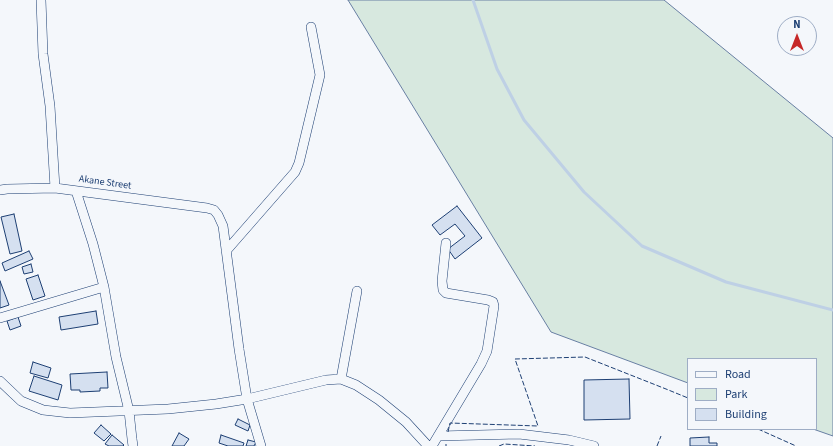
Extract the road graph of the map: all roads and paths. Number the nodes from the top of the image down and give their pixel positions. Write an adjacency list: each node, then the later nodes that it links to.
1 (41, 0): 3 (street)
2 (312, 27): 7 (street)
3 (54, 188): 4 (street, Akane Street); 5 (street, Akane Street)
4 (0, 190)
5 (76, 191): 7 (street, Akane Street); 8 (street)
6 (446, 243): 15 (street)
7 (226, 251): 13 (street)
8 (104, 287): 10 (street); 14 (street)
9 (357, 291): 11 (street)
10 (0, 318)
11 (341, 379): 13 (street); 18 (street)
12 (0, 381): 14 (street)
13 (247, 399): 14 (street); 17 (street)
14 (129, 411): 16 (street)
15 (438, 436): 19 (street); 20 (street)
16 (133, 446)
17 (261, 446)
18 (428, 446)
19 (432, 446)
20 (594, 446)

